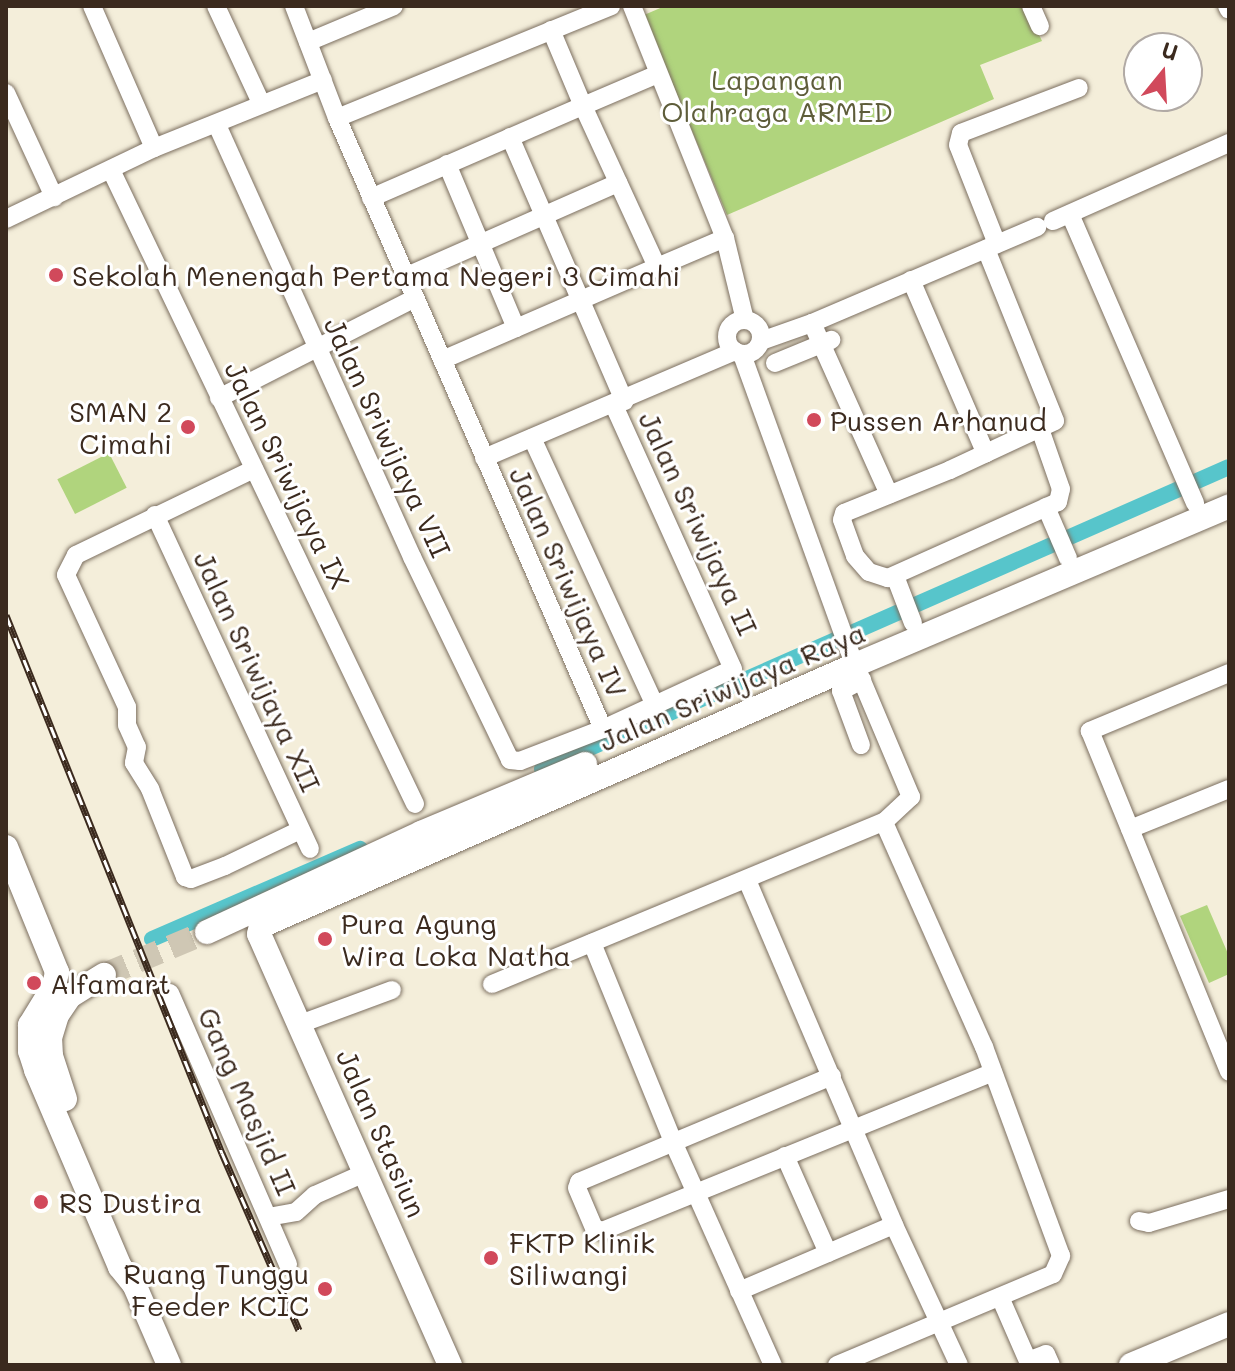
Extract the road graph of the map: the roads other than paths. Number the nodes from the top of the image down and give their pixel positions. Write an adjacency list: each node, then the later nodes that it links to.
1 (92, 6): 21 (street)
2 (216, 6): 15 (street)
3 (294, 6): 10 (street, Jalan Sriwijaya IV)
4 (394, 6): 10 (street)
5 (611, 6): 9 (street)
6 (1031, 6): 8 (street)
7 (637, 8): 11 (street)
8 (1040, 26)
9 (551, 30): 16 (street); 17 (street)
10 (308, 42): 12 (street, Jalan Sriwijaya IV)
11 (658, 74): 16 (street); 30 (street)
12 (323, 80): 15 (street); 17 (street, Jalan Sriwijaya IV)
13 (1079, 88): 32 (street)
14 (6, 93): 25 (street)
15 (261, 103): 18 (street)
16 (583, 106): 19 (street); 24 (street)
17 (337, 118): 26 (street, Jalan Sriwijaya IV)
18 (217, 125): 21 (street); 43 (street, Jalan Sriwijaya VII)
19 (510, 137): 22 (street); 27 (street, Jalan Sriwijaya II)
20 (1229, 143): 29 (street)
21 (154, 148): 23 (street)
22 (447, 164): 26 (street); 31 (street)
23 (111, 170): 25 (street); 47 (street, Jalan Sriwijaya IX)
24 (618, 183): 27 (street); 33 (street)
25 (54, 197): 28 (street)
26 (371, 198): 34 (street, Jalan Sriwijaya IV)
27 (543, 216): 31 (street); 37 (street, Jalan Sriwijaya II)
28 (6, 219)
29 (1053, 221): 32 (street); 56 (street)
30 (725, 238): 33 (street); 38 (street)
31 (480, 243): 34 (street); 40 (street)
32 (991, 246): 35 (street); 49 (street)
33 (657, 267): 37 (street)
34 (407, 276): 36 (street, Jalan Sriwijaya IV)
35 (911, 280): 39 (street); 51 (street)
36 (415, 298): 43 (street); 45 (street, Jalan Sriwijaya IV)
37 (580, 300): 40 (street); 48 (street, Jalan Sriwijaya II)
38 (745, 320): 41 (street); 44 (street)
39 (817, 321): 41 (street); 42 (street)
40 (516, 328): 45 (street)
41 (761, 341): 44 (street)
42 (821, 345): 46 (street); 55 (street)
43 (315, 347): 47 (street); 66 (street, Jalan Sriwijaya VII)
44 (738, 352): 48 (street); 63 (street)
45 (442, 360): 52 (street, Jalan Sriwijaya IV)
46 (775, 363)
47 (219, 398): 53 (street, Jalan Sriwijaya IX)
48 (619, 403): 50 (street); 65 (street, Jalan Sriwijaya II)
49 (1040, 429): 51 (street); 58 (street)
50 (532, 438): 52 (street); 65 (street)
51 (986, 454): 55 (street)
52 (484, 458): 66 (street, Jalan Sriwijaya IV)
53 (254, 469): 59 (street); 69 (street, Jalan Sriwijaya IX)
54 (1229, 489): 56 (main road, Jalan Sriwijaya Raya)
55 (889, 494): 61 (street)
56 (1193, 499): 57 (main road, Jalan Sriwijaya Raya); 60 (main road, Jalan Sriwijaya Raya)
57 (1229, 506)
58 (1046, 507): 60 (street); 61 (street)
59 (155, 515): 72 (street, Jalan Sriwijaya XII); 72 (street)
60 (1069, 560): 62 (main road, Jalan Sriwijaya Raya)
61 (895, 576): 62 (street)
62 (914, 625): 63 (main road, Jalan Sriwijaya Raya)
63 (853, 660): 67 (street); 70 (street); 76 (main road, Jalan Sriwijaya Raya); 77 (main road, Jalan Sriwijaya Raya)
64 (1229, 673): 71 (street)
65 (655, 706): 66 (street)
66 (603, 729)
67 (861, 745)
68 (1229, 789): 71 (street)
69 (415, 804)
70 (884, 822): 75 (street); 84 (street)
71 (1130, 829): 85 (street)
72 (300, 830): 74 (street, Jalan Sriwijaya XII)
73 (6, 847): 98 (main road)
74 (310, 849)
75 (747, 880): 78 (street); 86 (street)
76 (261, 926): 83 (main road, Jalan Stasiun)
77 (207, 932)
78 (592, 943): 80 (street); 88 (street)
79 (104, 975): 98 (main road)
80 (492, 984)
81 (392, 990): 83 (street)
82 (170, 993): 93 (street, Gang Masjid II)
83 (300, 1024): 90 (main road, Jalan Stasiun)
84 (993, 1072): 87 (street); 100 (street)
85 (1229, 1072)
86 (832, 1076): 87 (street); 88 (street)
87 (853, 1127): 89 (street); 95 (street)
88 (674, 1144): 91 (street); 91 (street)
89 (785, 1156): 91 (street); 96 (street)
90 (367, 1172): 93 (street, Gang Masjid II); 105 (main road, Jalan Stasiun)
91 (696, 1194): 99 (street)
92 (1229, 1199): 94 (street)
93 (268, 1217): 97 (street)
94 (1139, 1221)
95 (894, 1225): 96 (street); 101 (street)
96 (828, 1253): 99 (street)
97 (288, 1265)
98 (134, 1284): 104 (main road)
99 (739, 1291): 106 (street)
100 (1000, 1297): 101 (street); 109 (street)
101 (940, 1321): 107 (street); 108 (street)
102 (1229, 1324): 103 (main road)
103 (1145, 1362)
104 (169, 1365)
105 (450, 1365)
106 (773, 1365)
107 (837, 1365)
108 (959, 1365)
109 (1051, 1365)

